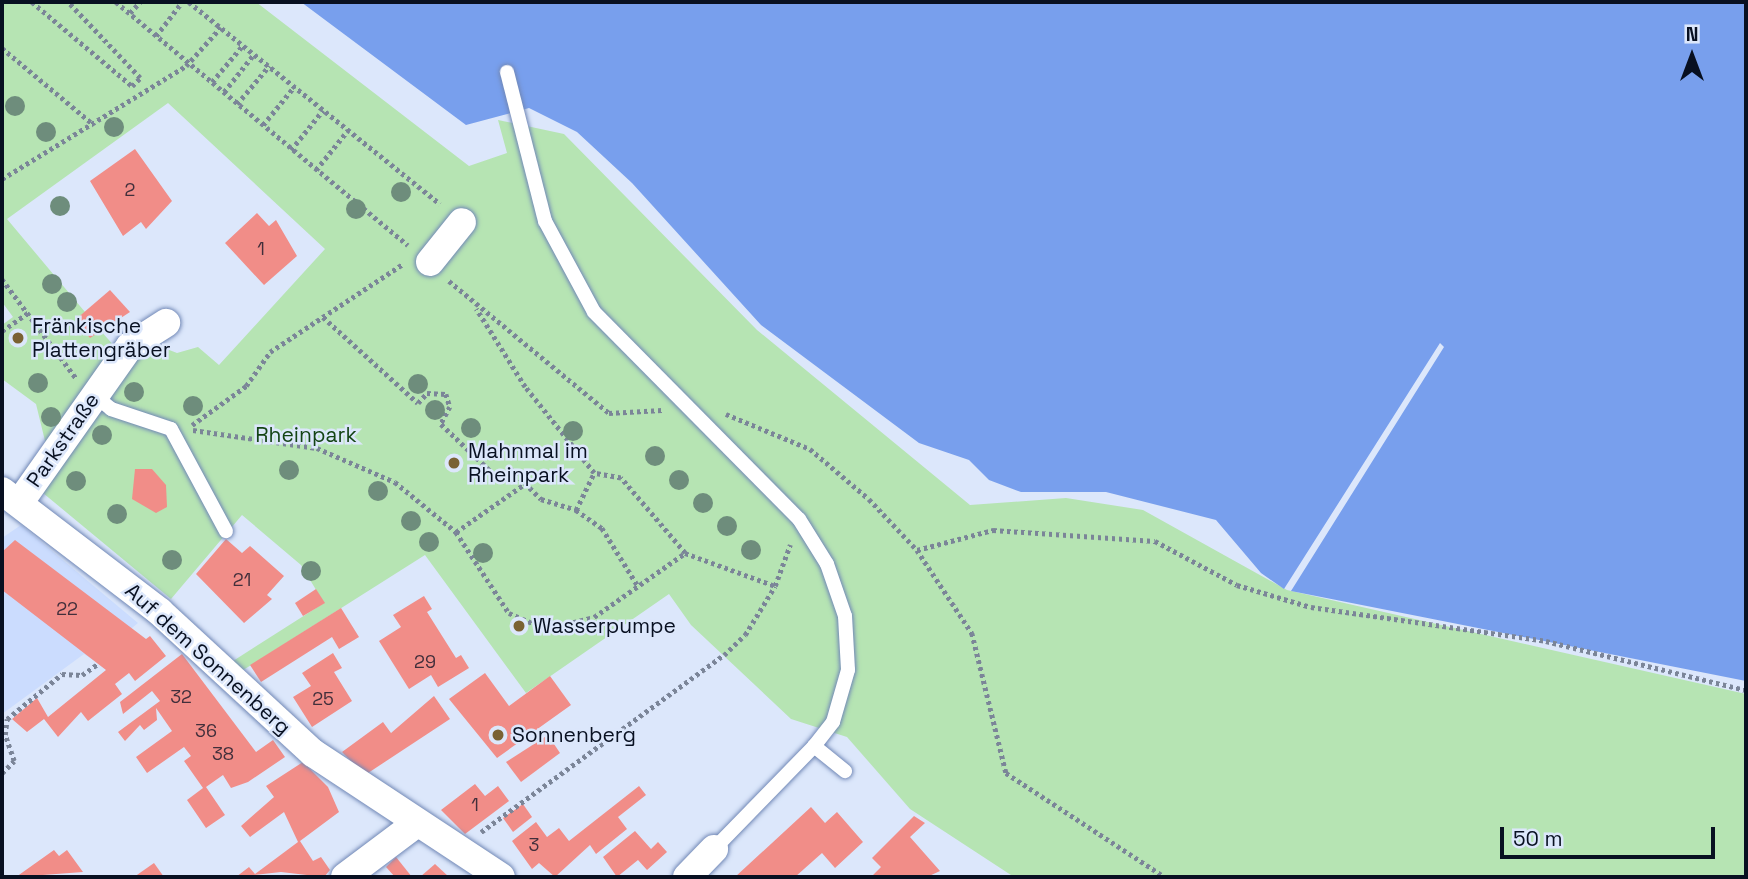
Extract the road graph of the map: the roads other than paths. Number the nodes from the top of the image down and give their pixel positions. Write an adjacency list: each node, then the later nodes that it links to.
1 (507, 72): 8 (lane)
2 (462, 222): 3 (street)
3 (419, 259)
4 (166, 323): 5 (street, Parkstraße)
5 (94, 396): 6 (street, Parkstraße); 7 (lane)
6 (11, 497): 10 (street, Auf dem Sonnenberg)
7 (226, 531)
8 (814, 746): 9 (lane); 11 (lane)
9 (845, 771)
10 (417, 823): 12 (street); 13 (street, Auf dem Sonnenberg)
11 (714, 849): 14 (street)
12 (345, 877)
13 (501, 877)
14 (687, 877)

